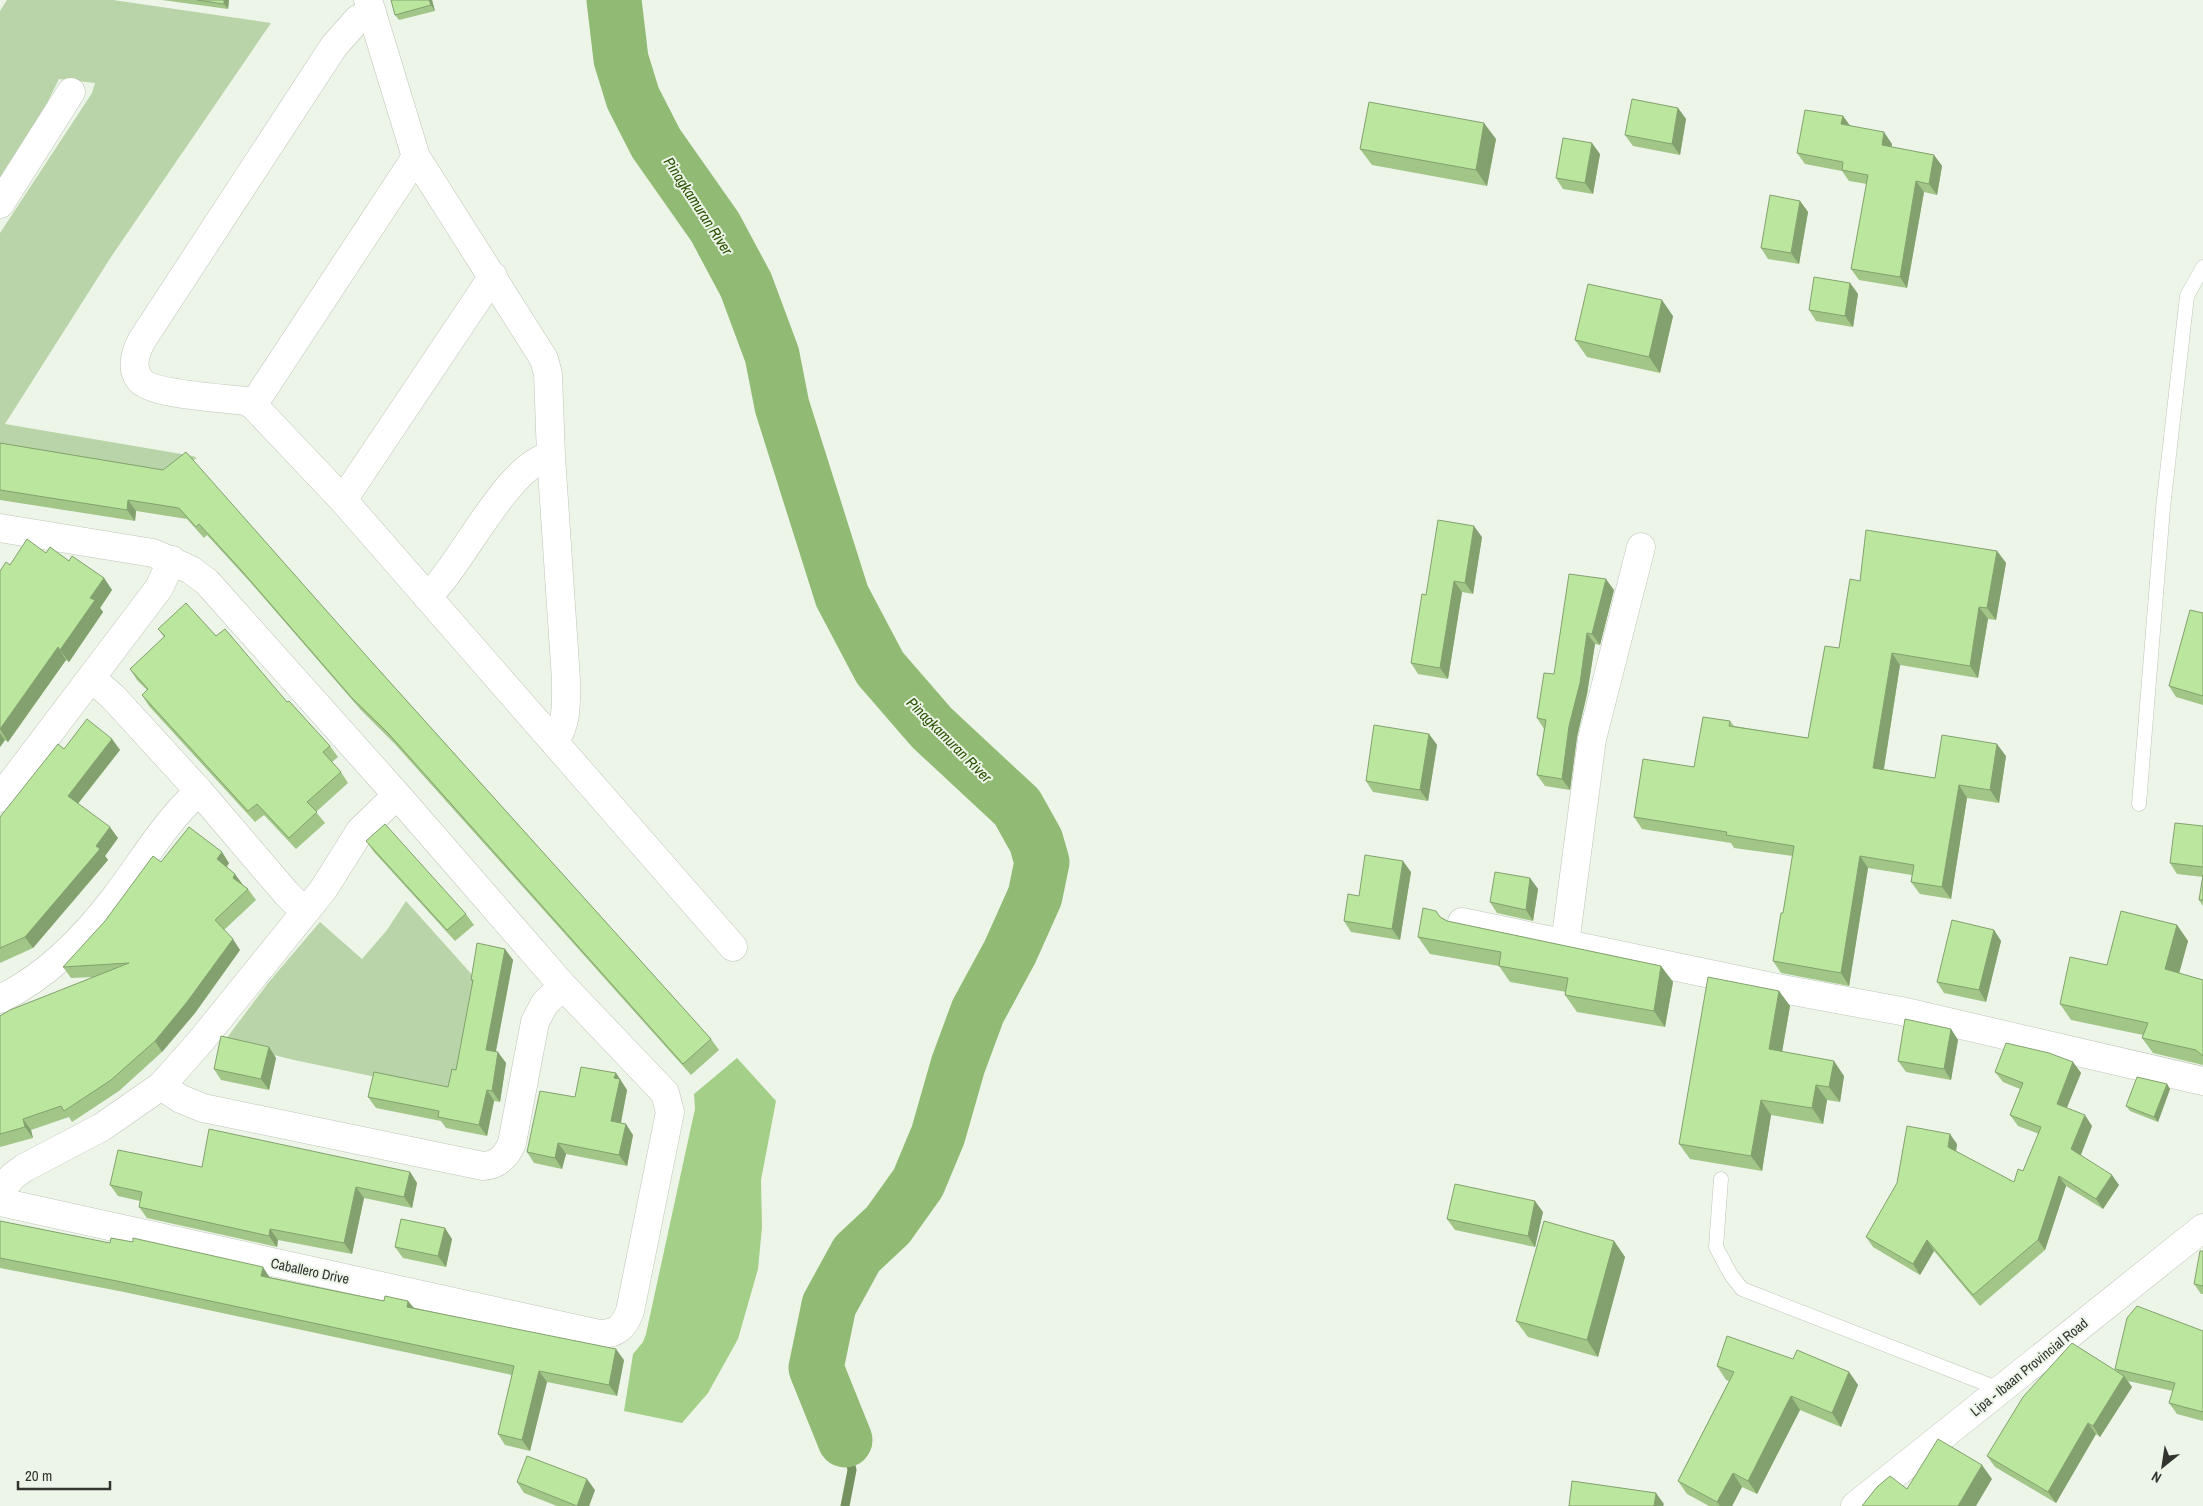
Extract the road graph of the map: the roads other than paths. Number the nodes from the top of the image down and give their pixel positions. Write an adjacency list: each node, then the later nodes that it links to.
1 (370, 6): 3 (street); 7 (street)
2 (71, 92): 4 (street)
3 (416, 157): 6 (street); 7 (street)
4 (0, 204)
5 (2203, 268): 19 (lane)
6 (493, 276): 8 (street); 9 (street)
7 (254, 405): 9 (street)
8 (550, 456): 13 (street); 15 (street)
9 (343, 500): 13 (street)
10 (0, 528): 12 (street)
11 (1641, 547): 22 (street)
12 (172, 560): 14 (street); 17 (street)
13 (427, 596): 15 (street)
14 (91, 678): 16 (street); 18 (street)
15 (554, 742): 23 (street)
16 (199, 791): 20 (street); 25 (street)
17 (397, 795): 20 (street); 24 (street)
18 (0, 798)
19 (2139, 804)
20 (305, 912): 27 (street)
21 (1462, 922): 22 (street)
22 (1565, 944): 26 (street)
23 (733, 947)
24 (563, 986): 27 (street); 30 (street, Caballero Drive)
25 (0, 999)
26 (2203, 1081)
27 (162, 1086): 29 (street)
28 (1721, 1179): 32 (lane)
29 (0, 1191)
30 (0, 1202)
31 (2203, 1228): 32 (street, Lipa - Ibaan Provincial Road)
32 (2002, 1390): 33 (street, Lipa - Ibaan Provincial Road)
33 (1855, 1506)

